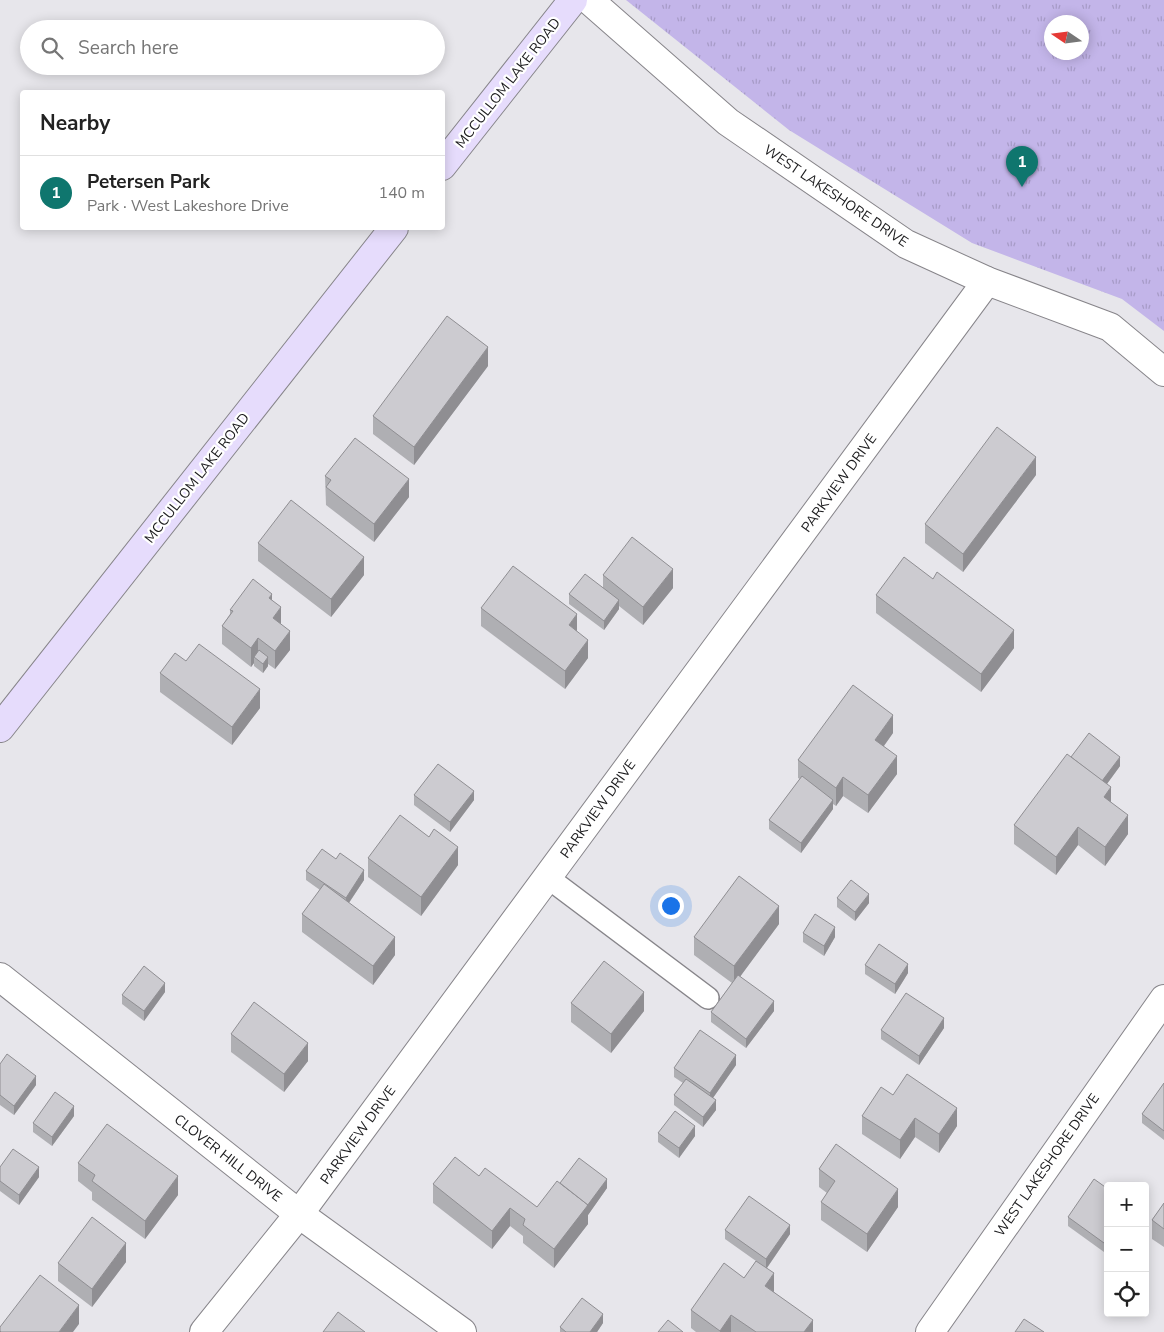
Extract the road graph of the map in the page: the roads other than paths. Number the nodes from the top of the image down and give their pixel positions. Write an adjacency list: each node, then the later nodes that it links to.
1 (573, 0): 3 (street, MCCULLOM LAKE ROAD)
2 (589, 0): 5 (street, WEST LAKESHORE DRIVE)
3 (445, 162)
4 (392, 230): 7 (street, MCCULLOM LAKE ROAD)
5 (987, 282): 6 (street, WEST LAKESHORE DRIVE); 8 (street, PARKVIEW DRIVE)
6 (1164, 372)
7 (0, 728)
8 (547, 877): 10 (lane); 12 (street, PARKVIEW DRIVE)
9 (0, 977): 12 (street, CLOVER HILL DRIVE)
10 (708, 998)
11 (1164, 999): 15 (street, WEST LAKESHORE DRIVE)
12 (299, 1214): 13 (street, PARKVIEW DRIVE); 14 (street, CLOVER HILL DRIVE)
13 (204, 1332)
14 (462, 1332)
15 (930, 1332)

